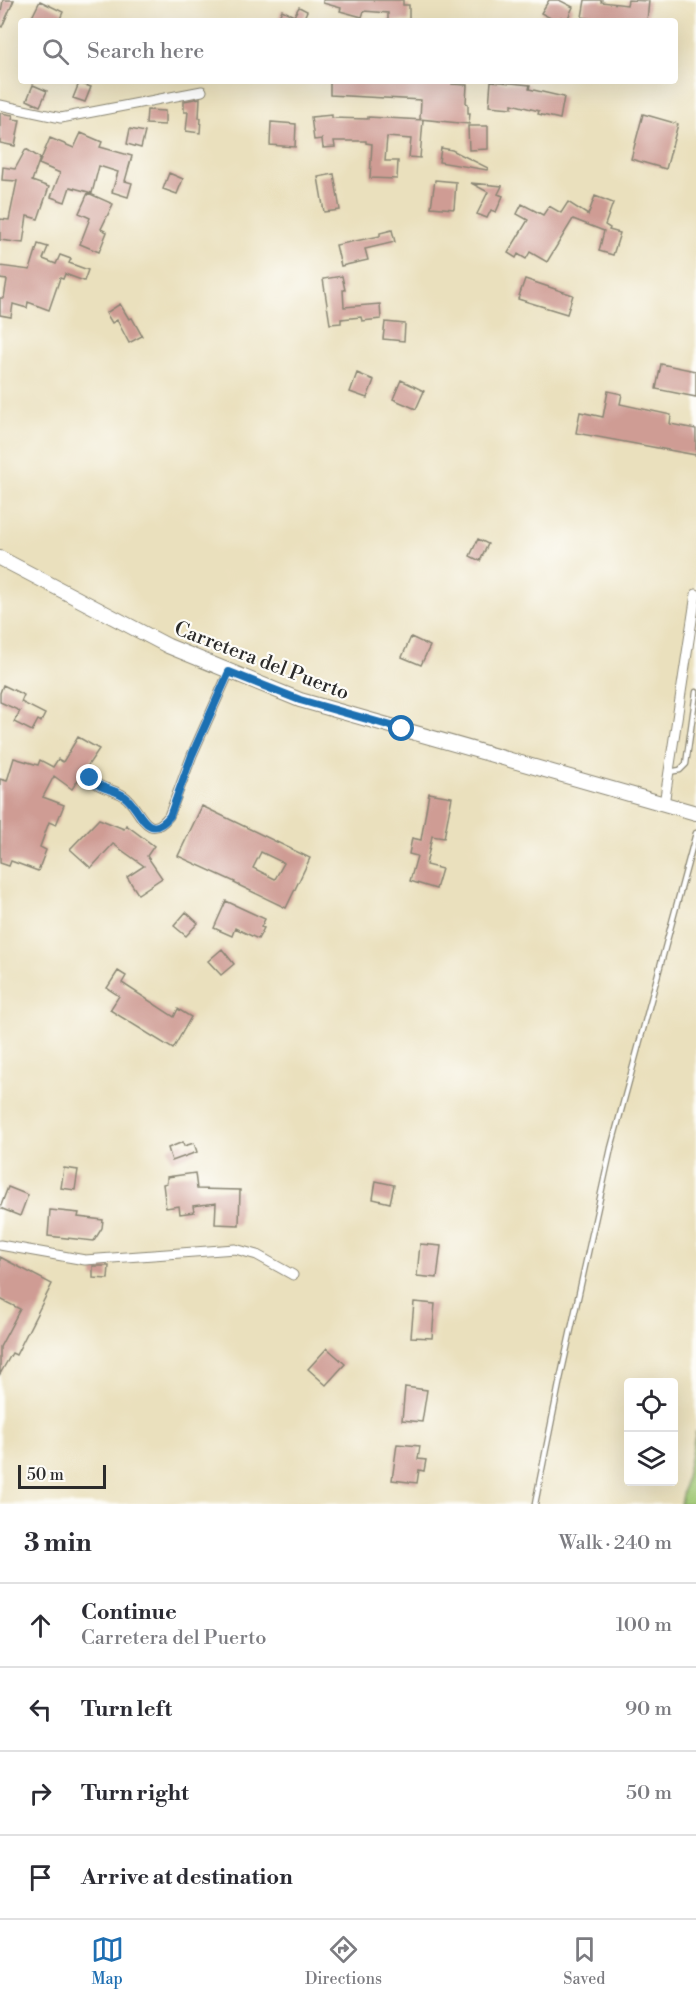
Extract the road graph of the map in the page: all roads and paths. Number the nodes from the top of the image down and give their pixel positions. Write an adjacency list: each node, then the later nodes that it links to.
1 (202, 91): 2 (street)
2 (0, 105)
3 (0, 558): 5 (main road, Carretera del Puerto)
4 (696, 594): 7 (street)
5 (229, 672): 8 (street); 9 (main road, Carretera del Puerto)
6 (696, 692): 7 (lane)
7 (669, 772): 9 (street)
8 (90, 778)
9 (664, 804): 10 (main road, Carretera del Puerto)
10 (696, 813)
11 (696, 833): 14 (lane)
12 (0, 1245): 13 (street)
13 (292, 1275)
14 (535, 1504)

